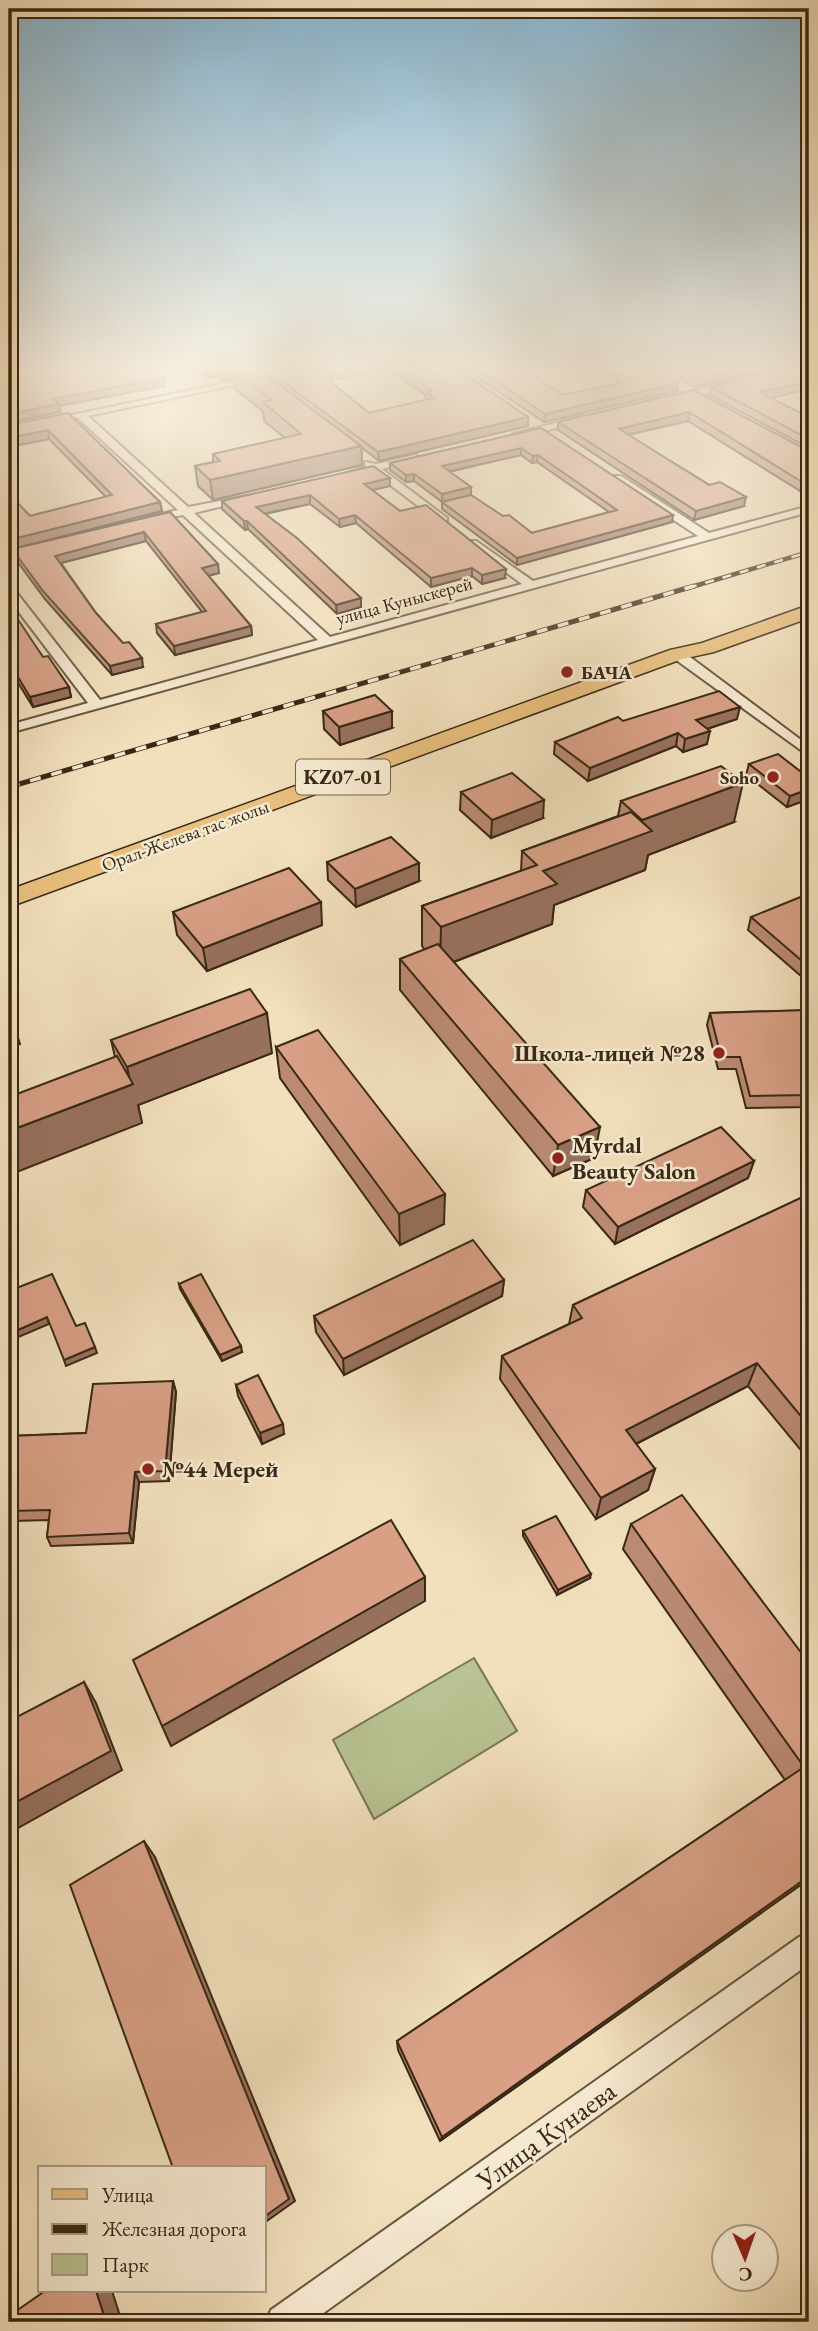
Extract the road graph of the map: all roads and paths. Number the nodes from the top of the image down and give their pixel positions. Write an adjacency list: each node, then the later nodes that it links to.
1 (146, 477): 6 (street)
2 (386, 477): 8 (street)
3 (615, 477): 10 (street)
4 (261, 494): 6 (street)
5 (809, 509): 10 (street, улица Куныскерей)
6 (183, 512): 7 (street); 14 (street)
7 (130, 524)
8 (451, 526)
9 (462, 535): 11 (street)
10 (707, 537): 11 (street, улица Куныскерей)
11 (531, 585): 14 (street, улица Куныскерей)
12 (9, 591): 16 (street)
13 (809, 611): 15 (main road, KZ07-01)
14 (327, 641): 16 (street, улица Куныскерей)
15 (677, 654): 18 (street); 19 (main road, Орал-Желева тас жолы / KZ07-01)
16 (97, 705): 17 (street, улица Куныскерей)
17 (9, 729)
18 (809, 752)
19 (9, 899)
20 (809, 1947): 21 (street, Улица Кунаева)
21 (283, 2322)

